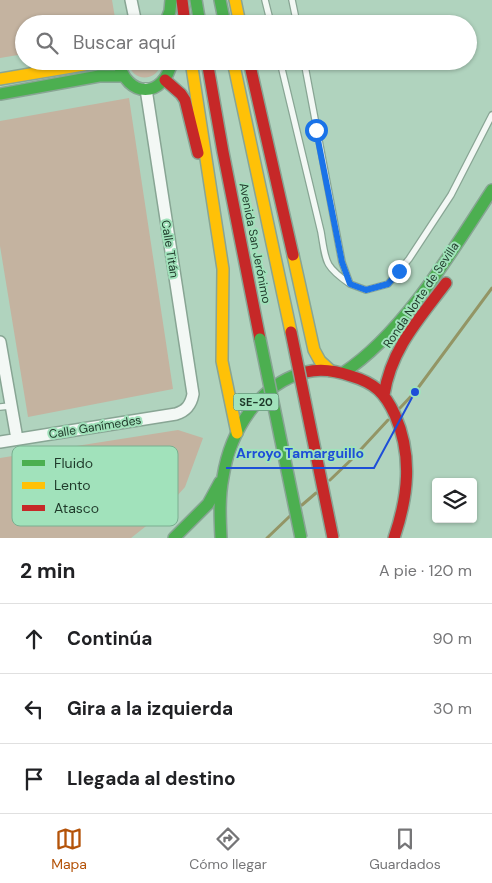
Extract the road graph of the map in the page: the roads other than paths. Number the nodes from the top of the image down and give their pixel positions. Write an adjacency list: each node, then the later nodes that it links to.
1 (131, 0): 9 (street)
2 (171, 0): 10 (main road)
3 (182, 0): 11 (main road)
4 (196, 0): 12 (main road)
5 (220, 0): 13 (main road)
6 (235, 0): 14 (main road)
7 (265, 0): 15 (lane)
8 (292, 0): 16 (lane)
9 (134, 15)
10 (168, 15)
11 (184, 15)
12 (198, 15)
13 (223, 15)
14 (238, 15)
15 (269, 15)
16 (294, 15)
17 (54, 70): 27 (main road)
18 (120, 70): 26 (main road)
19 (171, 70): 28 (main road)
20 (192, 70): 33 (main road)
21 (209, 70): 48 (main road, Avenida San Jerónimo, bridge)
22 (235, 70): 49 (main road, bridge)
23 (251, 70): 37 (main road)
24 (282, 70): 35 (lane)
25 (306, 70): 35 (lane)
26 (122, 76): 29 (main road); 30 (main road)
27 (0, 79)
28 (166, 80): 29 (main road); 33 (main road)
29 (146, 90): 41 (street, Calle Titán)
30 (0, 94)
31 (492, 115): 35 (lane)
32 (492, 190): 38 (main road, Ronda Norte de Sevilla)
33 (216, 219): 42 (main road)
34 (454, 271): 39 (main road, Ronda Norte de Sevilla)
35 (350, 284)
36 (0, 342): 40 (street)
37 (331, 371): 38 (main road, SE-20); 42 (main road, SE-20)
38 (343, 373): 39 (main road, SE-20)
39 (384, 395): 50 (main road, SE-20)
40 (5, 406): 43 (street)
41 (188, 407): 43 (street, Calle Ganímedes)
42 (237, 433): 45 (main road, SE-20)
43 (16, 439): 44 (street, Calle Ganímedes)
44 (0, 442)
45 (223, 479): 46 (main road, SE-20); 47 (main road, SE-20)
46 (174, 538)
47 (221, 538)
48 (301, 538)
49 (333, 538)
50 (394, 538)

